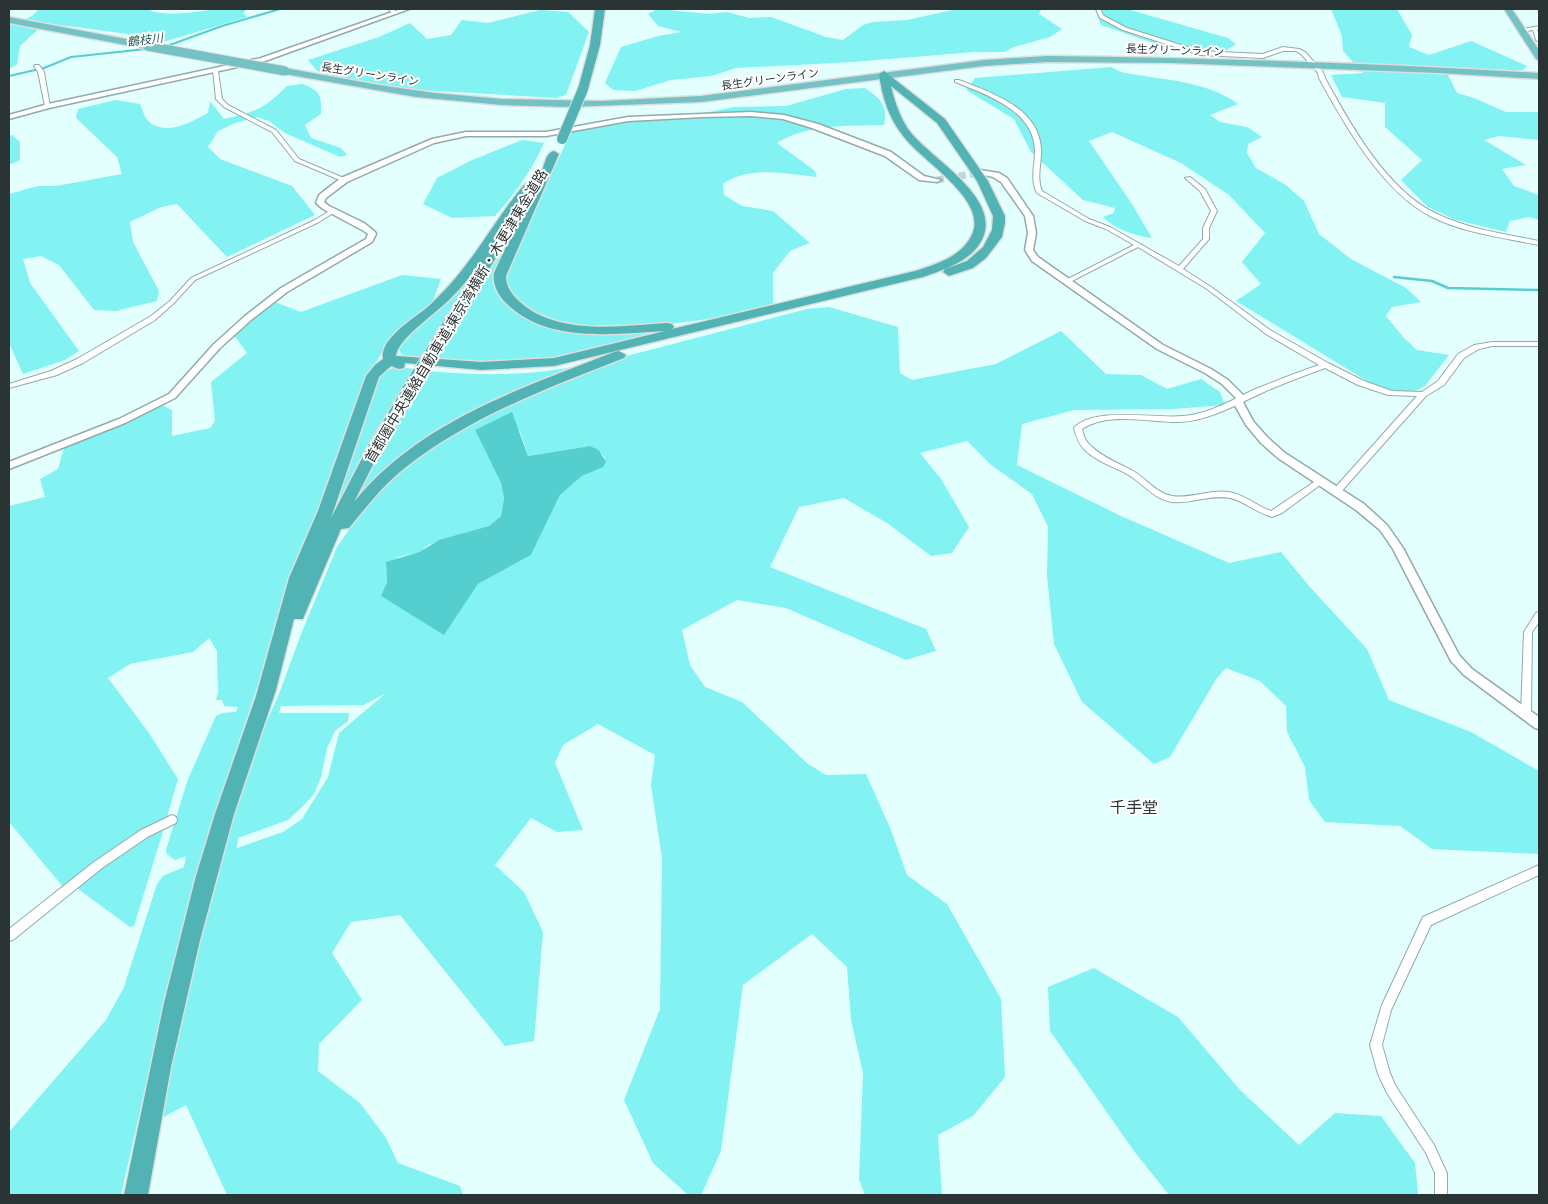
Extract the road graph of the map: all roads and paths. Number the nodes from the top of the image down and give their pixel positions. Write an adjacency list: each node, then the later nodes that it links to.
1 (406, 9): 5 (street)
2 (600, 9): 19 (highway, 首都圏中央連絡自動車道;東京湾横断・木更津東金道路, bridge)
3 (1098, 9): 12 (street)
4 (1508, 9): 8 (highway)
5 (393, 11): 13 (street)
6 (9, 20): 14 (highway, 長生グリーンライン, bridge)
7 (1537, 29): 8 (street); 9 (street)
8 (1521, 30): 10 (highway)
9 (1539, 40)
10 (1539, 57)
11 (37, 66): 17 (street)
12 (1316, 66): 14 (highway, 長生グリーンライン); 15 (highway, 長生グリーンライン); 26 (street)
13 (215, 70): 17 (street); 22 (street)
14 (884, 74): 31 (highway); 33 (highway)
15 (1539, 76)
16 (958, 81): 27 (street)
17 (48, 106): 18 (street)
18 (9, 117)
19 (554, 154): 23 (highway, 首都圏中央連絡自動車道;東京湾横断・木更津東金道路); 31 (highway)
20 (982, 172): 29 (street)
21 (1188, 178): 28 (street)
22 (344, 180): 24 (street); 25 (street)
23 (539, 180): 30 (highway, 首都圏中央連絡自動車道;東京湾横断・木更津東金道路); 34 (highway)
24 (937, 180)
25 (331, 212): 36 (street); 40 (street)
26 (1539, 243)
27 (1138, 245): 28 (street); 29 (street)
28 (1179, 270): 35 (street)
29 (1068, 281): 39 (street)
30 (454, 317): 37 (highway, 首都圏中央連絡自動車道;東京湾横断・木更津東金道路, bridge)
31 (723, 321): 34 (highway)
32 (1539, 344): 38 (street)
33 (628, 351): 34 (highway); 43 (highway)
34 (392, 361): 45 (highway)
35 (1325, 365): 38 (street); 39 (street)
36 (9, 386)
37 (408, 391): 43 (highway, 首都圏中央連絡自動車道;東京湾横断・木更津東金道路)
38 (1423, 394): 42 (street)
39 (1240, 401): 41 (street); 41 (street)
40 (9, 466)
41 (1320, 482): 42 (street)
42 (1336, 492): 46 (street)
43 (308, 584): 45 (highway, 首都圏中央連絡自動車道;東京湾横断・木更津東金道路)
44 (1539, 615): 46 (street)
45 (264, 699): 51 (highway, 首都圏中央連絡自動車道;東京湾横断・木更津東金道路)
46 (1526, 714): 47 (street)
47 (1539, 724)
48 (172, 820): 50 (street)
49 (1539, 870): 52 (street)
50 (9, 936)
51 (136, 1195)
52 (1441, 1195)

